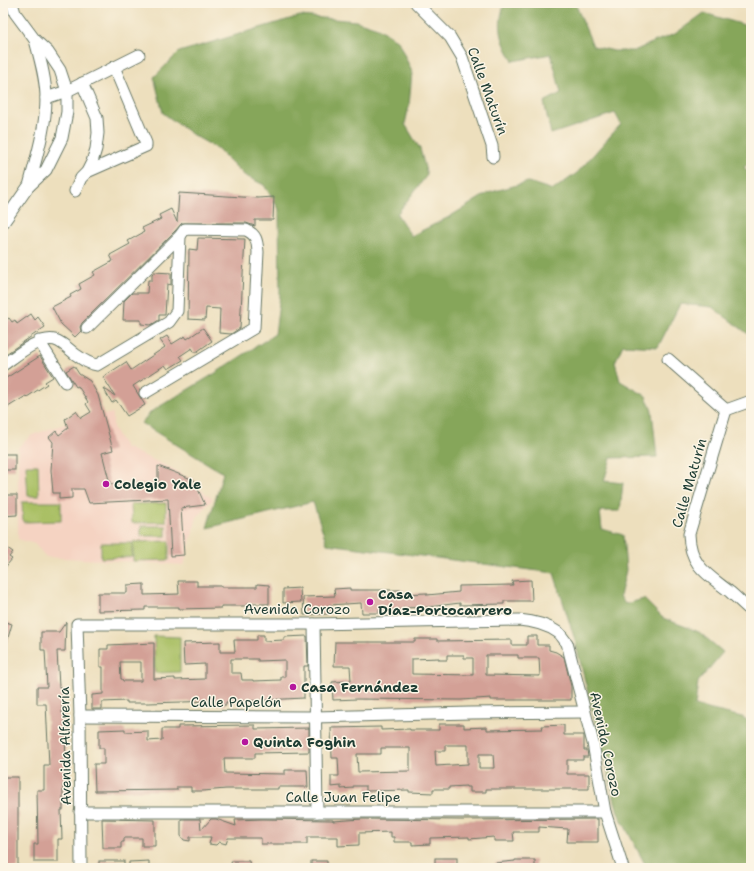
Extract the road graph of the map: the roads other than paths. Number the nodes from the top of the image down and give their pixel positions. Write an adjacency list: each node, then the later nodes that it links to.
1 (12, 3): 3 (street)
2 (416, 3): 9 (street, Calle Maturín)
3 (35, 40): 7 (street); 8 (street)
4 (139, 55): 5 (street)
5 (114, 68): 6 (street); 10 (street)
6 (82, 83): 7 (street); 10 (street)
7 (67, 91): 8 (street); 11 (street)
8 (46, 98): 11 (street)
9 (493, 157)
10 (87, 172): 12 (street)
11 (28, 187): 13 (street)
12 (75, 192)
13 (3, 223)
14 (180, 236): 15 (street); 16 (street); 20 (street)
15 (87, 328)
16 (39, 341): 18 (street); 19 (street)
17 (668, 359): 22 (street)
18 (3, 365)
19 (65, 382)
20 (145, 393)
21 (751, 402): 22 (street)
22 (726, 410): 23 (street, Calle Maturín)
23 (751, 611)
24 (77, 624): 25 (street, Avenida Corozo); 27 (street, Avenida Alfarería)
25 (314, 624): 26 (street, Avenida Corozo); 28 (street)
26 (584, 712): 28 (street, Calle Papelón); 31 (street, Avenida Corozo)
27 (80, 716): 28 (street, Calle Papelón); 29 (street, Avenida Alfarería)
28 (315, 717): 30 (street)
29 (80, 812): 30 (street, Calle Juan Felipe); 32 (street, Avenida Alfarería)
30 (317, 812): 31 (street, Calle Juan Felipe)
31 (605, 812): 33 (street, Avenida Corozo)
32 (81, 868)
33 (623, 868)

